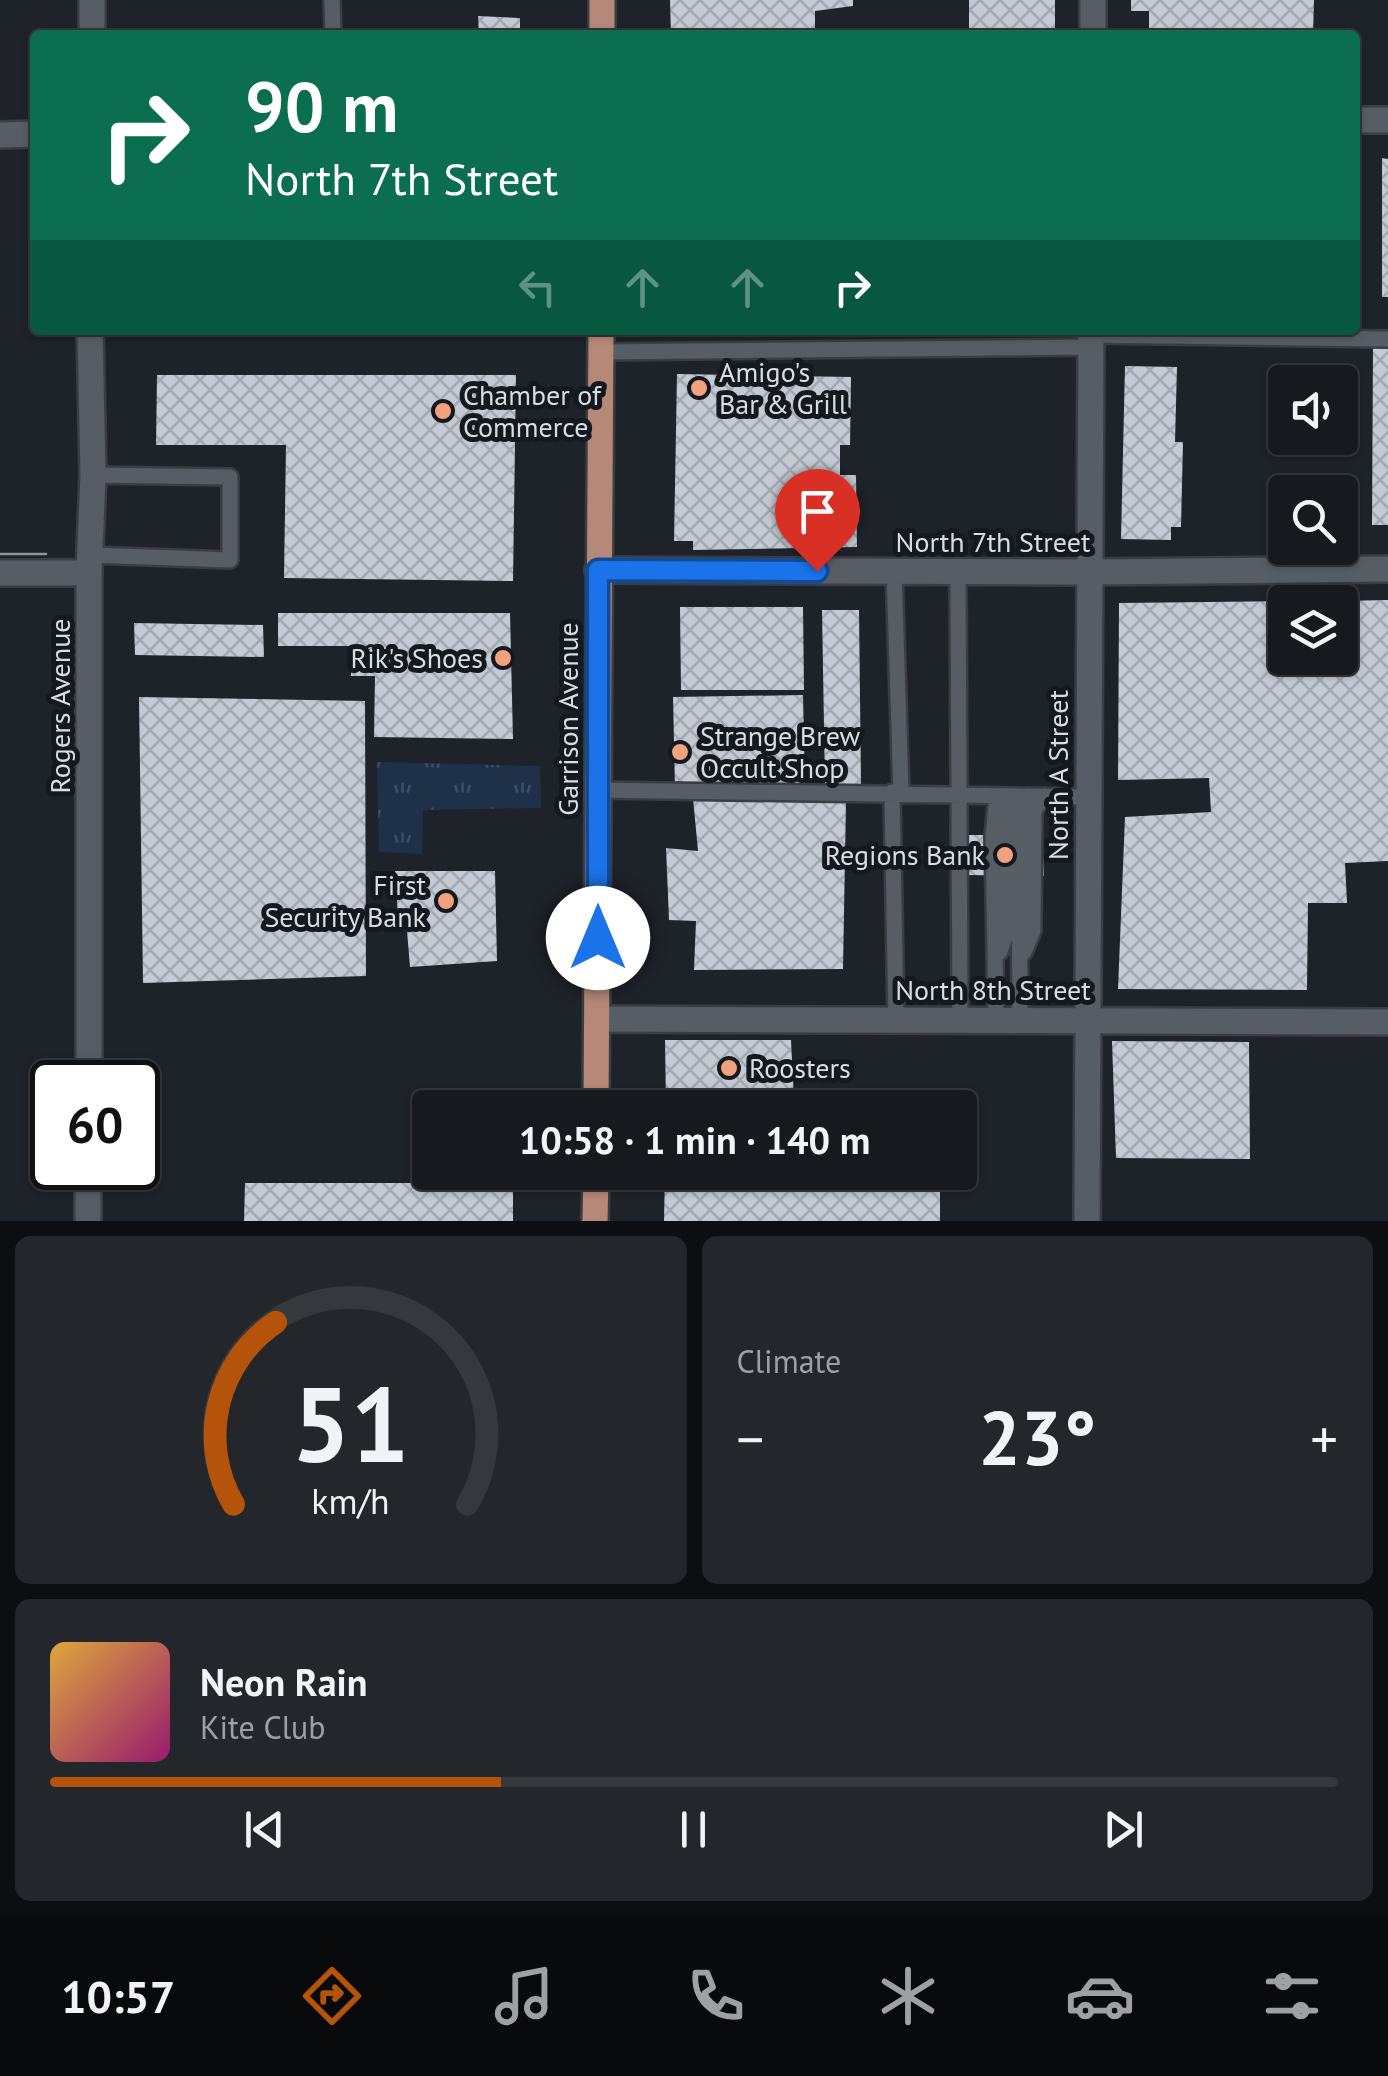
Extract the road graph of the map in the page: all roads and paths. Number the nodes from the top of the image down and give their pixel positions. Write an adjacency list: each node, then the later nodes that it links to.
1 (92, 0): 5 (street)
2 (332, 0): 6 (lane)
3 (602, 0): 7 (main road)
4 (1093, 0): 8 (street)
5 (92, 30)
6 (333, 30)
7 (602, 30)
8 (1093, 30)
9 (1360, 120): 10 (street)
10 (1388, 120)
11 (30, 134): 12 (street)
12 (0, 135)
13 (90, 335): 17 (street, Rogers Avenue)
14 (1090, 337): 15 (lane); 16 (lane); 24 (street, North A Street)
15 (1388, 339)
16 (601, 341): 20 (main road, Garrison Avenue)
17 (92, 475): 18 (street, Rogers Avenue); 18 (lane)
18 (90, 564): 22 (street); 38 (street, Rogers Avenue)
19 (1388, 568): 24 (street, North 7th Street)
20 (598, 570): 21 (street, North 7th Street); 25 (main road, Garrison Avenue)
21 (894, 571): 23 (street, North 7th Street); 26 (lane)
22 (0, 572)
23 (958, 572): 24 (street, North 7th Street); 27 (lane)
24 (1089, 572): 30 (street, North A Street)
25 (598, 790): 26 (lane); 32 (main road, Garrison Avenue)
26 (897, 792): 27 (lane); 33 (lane)
27 (960, 795): 28 (lane); 34 (lane)
28 (997, 796): 29 (lane); 31 (lane)
29 (1030, 796): 30 (lane); 31 (lane); 35 (lane)
30 (1087, 797): 36 (street, North A Street)
31 (996, 965): 35 (lane)
32 (597, 1019): 33 (street, North 8th Street); 39 (main road, Garrison Avenue)
33 (896, 1020): 34 (street, North 8th Street)
34 (960, 1020): 35 (street, North 8th Street)
35 (1008, 1020): 36 (street, North 8th Street)
36 (1086, 1021): 37 (street, North 8th Street); 44 (street, North A Street)
37 (1388, 1022)
38 (89, 1060)
39 (596, 1090)
40 (88, 1190): 42 (street)
41 (596, 1190): 43 (main road)
42 (88, 1221)
43 (595, 1221)
44 (1087, 1221)

